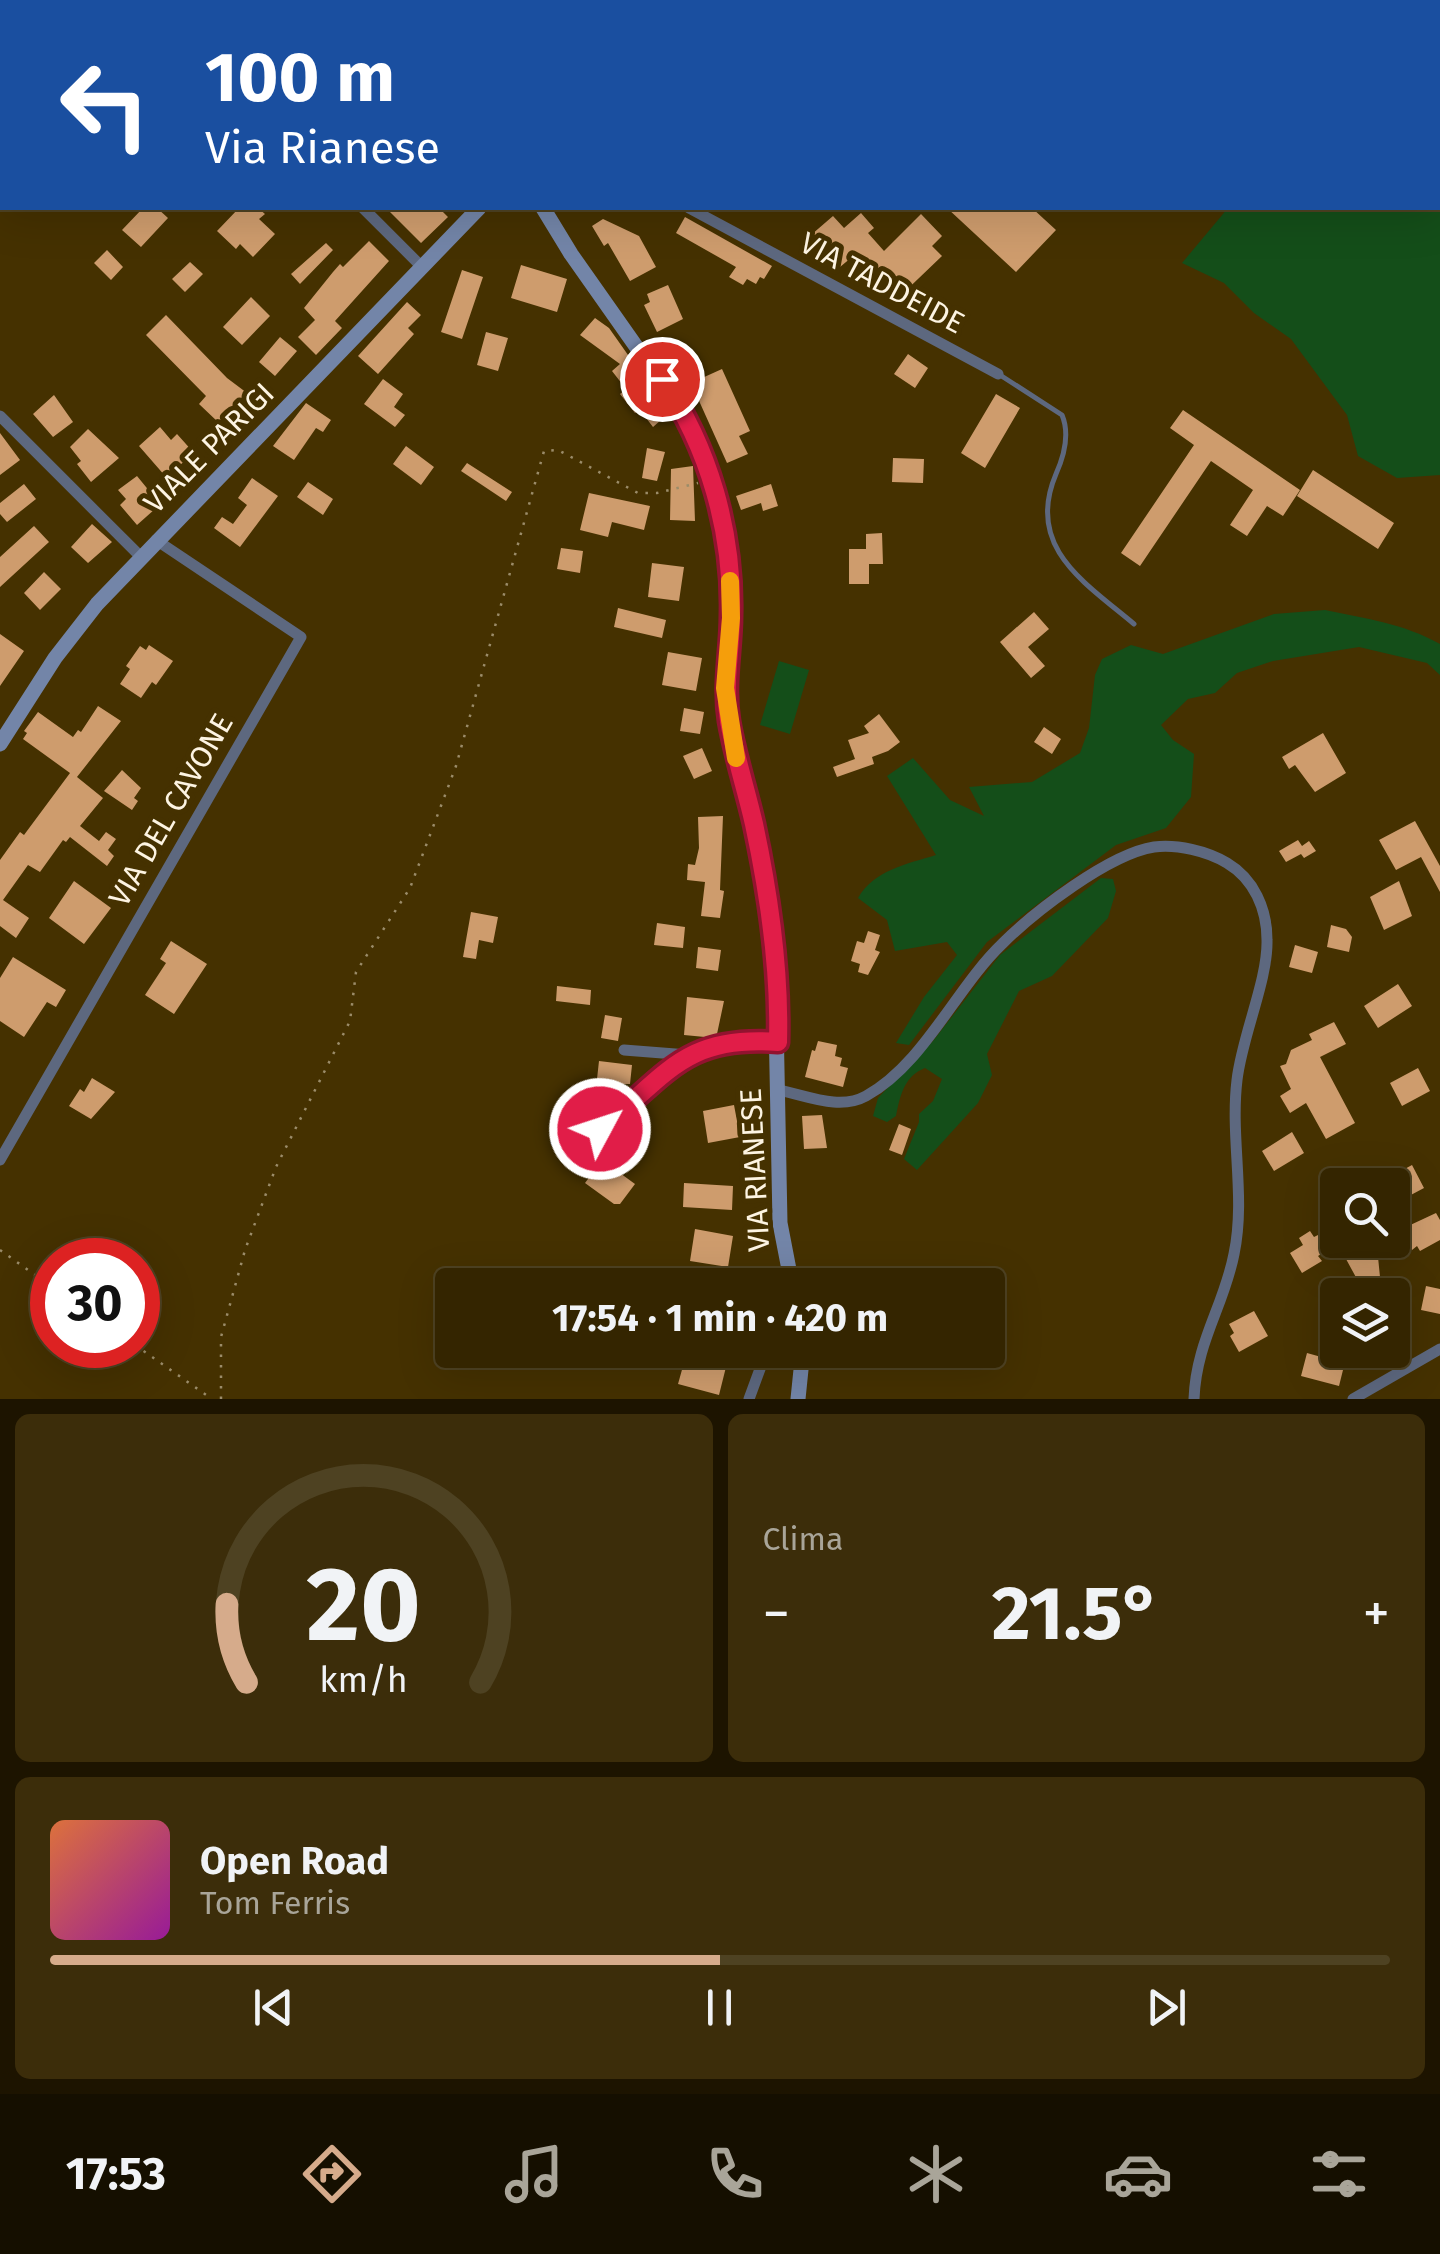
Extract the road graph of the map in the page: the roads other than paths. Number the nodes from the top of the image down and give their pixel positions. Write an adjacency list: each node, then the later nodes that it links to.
1 (365, 210): 5 (street)
2 (477, 210): 5 (main road, VIALE PARIGI)
3 (544, 210): 12 (main road, VIA RIANESE)
4 (693, 210): 6 (street, VIA TADDEIDE)
5 (423, 268): 8 (main road, VIALE PARIGI)
6 (998, 374): 10 (lane)
7 (0, 416): 9 (street)
8 (156, 540): 9 (main road, VIALE PARIGI); 17 (street, VIA DEL CAVONE)
9 (141, 557): 11 (main road, VIALE PARIGI)
10 (1134, 624)
11 (0, 744)
12 (778, 1042): 14 (street); 15 (main road, VIA RIANESE)
13 (624, 1050): 14 (street)
14 (688, 1055): 16 (street)
15 (778, 1090): 18 (main road, VIA RIANESE); 24 (street)
16 (556, 1142)
17 (0, 1160)
18 (789, 1268)
19 (1440, 1349): 25 (street)
20 (760, 1368): 22 (street)
21 (801, 1368): 23 (main road)
22 (749, 1399)
23 (798, 1399)
24 (1194, 1399)
25 (1354, 1399)

